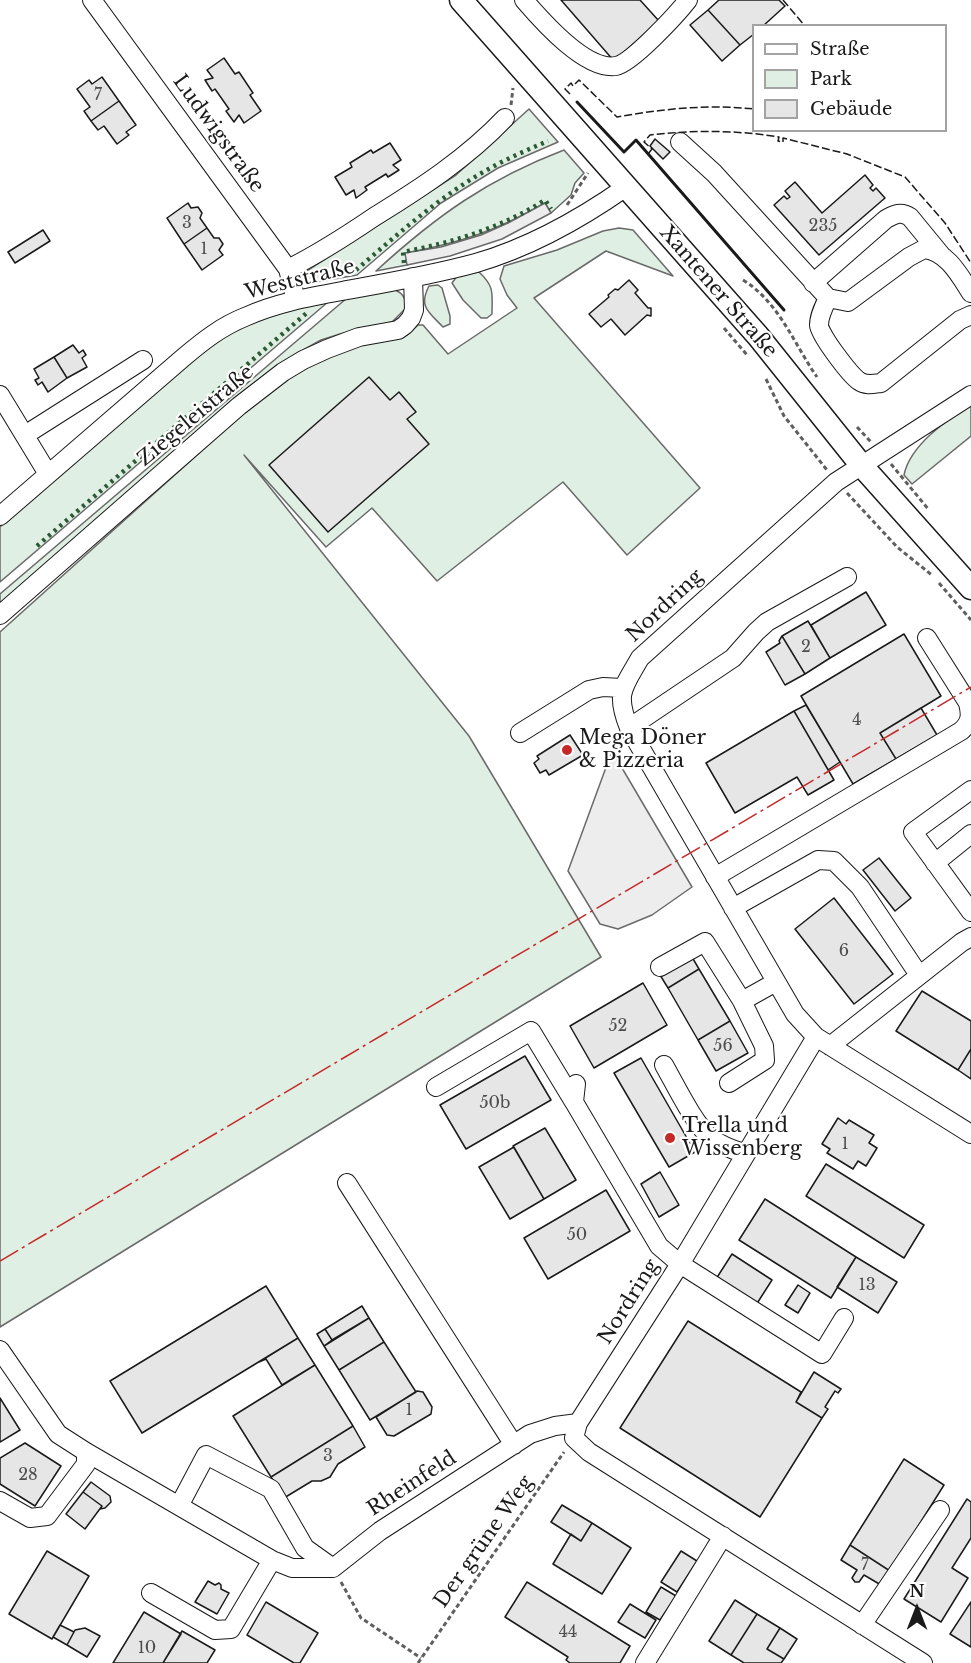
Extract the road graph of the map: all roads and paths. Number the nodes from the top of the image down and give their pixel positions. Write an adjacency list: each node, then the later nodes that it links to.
1 (92, 0): 11 (street, Ludwigstraße)
2 (461, 0): 9 (main road, Xantener Straße)
3 (524, 0): 4 (street)
4 (688, 0)
5 (513, 83): 6 (path)
6 (520, 92)
7 (505, 118): 11 (street)
8 (680, 142): 14 (street)
9 (626, 187): 12 (street, Weststraße); 29 (main road, Xantener Straße)
10 (944, 257): 14 (street); 15 (street); 16 (street)
11 (288, 269): 17 (street, Ludwigstraße)
12 (413, 277): 17 (street, Weststraße); 36 (street, Ziegeleistraße)
13 (743, 280): 23 (path)
14 (813, 283): 16 (street)
15 (971, 293)
16 (828, 298): 18 (street)
17 (296, 300): 30 (street, Weststraße)
18 (971, 315)
19 (719, 323): 20 (path)
20 (750, 359)
21 (143, 360): 27 (street)
22 (765, 376): 31 (path)
23 (824, 386)
24 (0, 395): 27 (street)
25 (971, 395): 28 (street, Nordring)
26 (852, 421): 28 (path)
27 (25, 435): 30 (street)
28 (881, 453): 29 (street, Nordring); 33 (path)
29 (862, 466): 31 (street, Nordring); 35 (main road, Xantener Straße)
30 (48, 474): 32 (street, Weststraße)
31 (836, 482): 37 (path); 39 (street, Nordring)
32 (0, 516)
33 (934, 517)
34 (847, 577): 40 (street)
35 (971, 588)
36 (0, 615)
37 (971, 620)
38 (927, 638): 45 (street)
39 (622, 688): 40 (street); 41 (street)
40 (629, 728): 45 (street)
41 (520, 732)
42 (971, 790): 44 (street)
43 (971, 834): 44 (street)
44 (935, 863): 47 (street)
45 (715, 877): 46 (street)
46 (733, 908): 50 (street); 51 (street)
47 (971, 912)
48 (971, 937): 50 (street)
49 (660, 967): 52 (street)
50 (919, 975): 53 (street)
51 (776, 982): 52 (street); 53 (street)
52 (742, 1001): 55 (street)
53 (823, 1042): 57 (street); 58 (street, Nordring)
54 (664, 1065): 58 (street)
55 (729, 1083)
56 (436, 1088): 60 (street)
57 (971, 1134)
58 (746, 1154): 60 (street, Nordring)
59 (347, 1183): 64 (street)
60 (680, 1263): 61 (street); 63 (street, Nordring)
61 (844, 1318)
62 (0, 1350): 65 (street)
63 (576, 1431): 64 (street, Rheinfeld); 69 (street); 74 (path, Der grüne Weg)
64 (514, 1445): 71 (street, Rheinfeld)
65 (86, 1452): 66 (street); 67 (street)
66 (0, 1501)
67 (179, 1506): 70 (street); 71 (street)
68 (940, 1510): 73 (street)
69 (723, 1536): 73 (street); 76 (street)
70 (272, 1560): 71 (street); 72 (street)
71 (333, 1568): 74 (path)
72 (151, 1593)
73 (862, 1625): 77 (street)
74 (421, 1658): 75 (path, Der grüne Weg)
75 (418, 1663)
76 (645, 1663)
77 (923, 1663)

